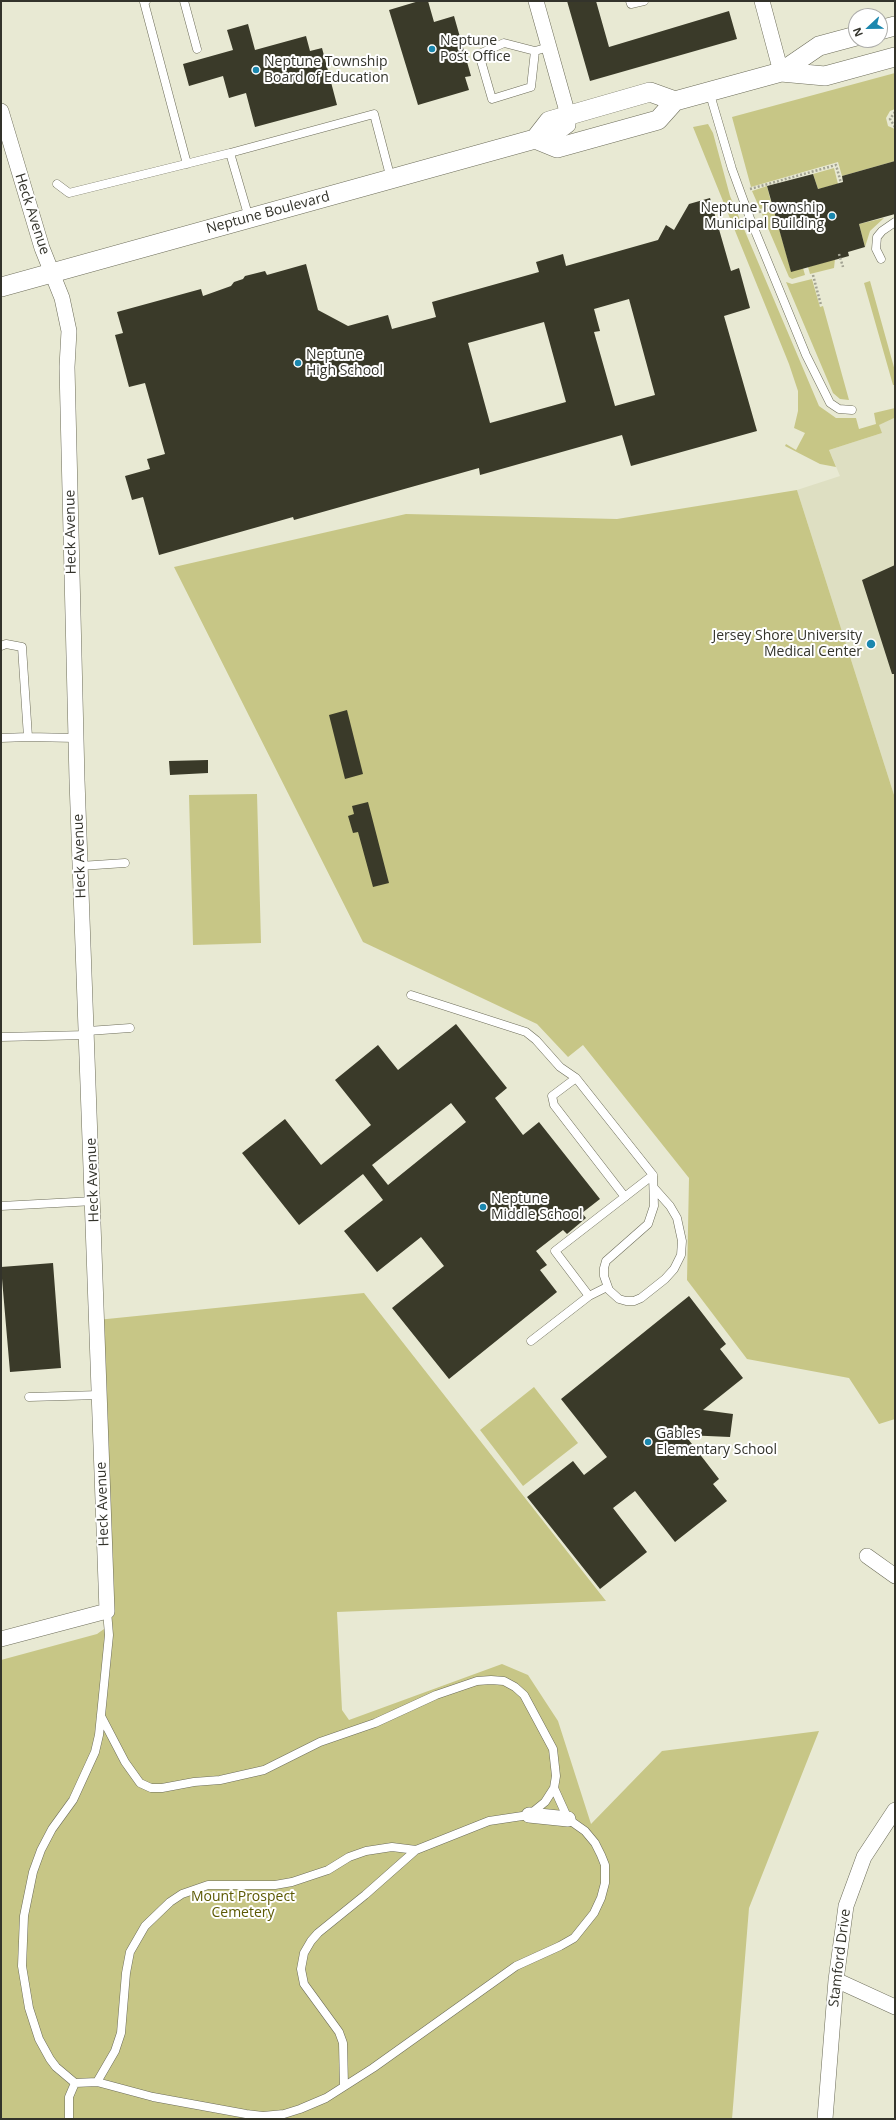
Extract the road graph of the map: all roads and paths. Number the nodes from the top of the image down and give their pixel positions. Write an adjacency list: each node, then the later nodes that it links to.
1 (146, 1): 20 (lane)
2 (184, 1): 8 (lane)
3 (536, 1): 9 (street)
4 (630, 1): 5 (lane)
5 (644, 1)
6 (762, 1): 11 (street)
7 (848, 38): 11 (street)
8 (197, 49)
9 (542, 49): 9 (lane); 16 (street)
10 (895, 57): 11 (street)
11 (781, 72): 12 (street)
12 (709, 92): 13 (street); 36 (lane)
13 (675, 101): 16 (street); 18 (street)
14 (1, 112): 32 (street, Heck Avenue)
15 (895, 112): 17 (path)
16 (568, 115): 18 (street)
17 (895, 126)
18 (535, 139): 21 (street, Neptune Boulevard)
19 (230, 153): 20 (lane); 21 (lane); 27 (lane)
20 (188, 164): 23 (lane)
21 (391, 179): 27 (street, Neptune Boulevard)
22 (841, 183): 24 (path)
23 (57, 184)
24 (750, 189)
25 (773, 208): 26 (path)
26 (759, 212)
27 (249, 218): 32 (street, Neptune Boulevard)
28 (895, 222): 30 (lane)
29 (839, 254): 31 (path)
30 (881, 259)
31 (843, 267)
32 (52, 273): 34 (street, Neptune Boulevard); 40 (street, Heck Avenue)
33 (813, 275): 35 (path)
34 (1, 287)
35 (821, 305)
36 (852, 410)
37 (1, 646): 38 (lane)
38 (28, 737): 39 (lane); 40 (lane)
39 (1, 738)
40 (76, 738): 42 (street, Heck Avenue)
41 (125, 863): 42 (lane)
42 (80, 866): 45 (street, Heck Avenue)
43 (411, 995): 47 (lane)
44 (130, 1028): 45 (lane)
45 (88, 1033): 46 (lane); 51 (street, Heck Avenue)
46 (1, 1037)
47 (576, 1078): 48 (lane); 50 (lane)
48 (653, 1175): 49 (lane); 50 (lane)
49 (654, 1188): 53 (lane); 53 (lane)
50 (625, 1197): 54 (lane)
51 (94, 1201): 52 (lane); 56 (street, Heck Avenue)
52 (1, 1206)
53 (607, 1287): 54 (lane)
54 (589, 1296): 55 (lane)
55 (531, 1341)
56 (100, 1396): 57 (lane); 60 (street, Heck Avenue)
57 (29, 1397)
58 (867, 1556): 59 (street)
59 (895, 1576)
60 (107, 1611): 61 (street); 62 (lane)
61 (1, 1640)
62 (101, 1716): 63 (lane); 70 (lane)
63 (554, 1788): 65 (lane); 66 (lane)
64 (895, 1810): 68 (street, Stamford Drive)
65 (529, 1815): 66 (street); 67 (lane)
66 (568, 1819): 72 (lane)
67 (416, 1850): 71 (lane); 72 (lane)
68 (836, 1980): 69 (street); 74 (street, Stamford Drive)
69 (895, 2006)
70 (75, 2082): 71 (lane); 73 (lane)
71 (97, 2082): 72 (lane)
72 (344, 2086)
73 (69, 2119)
74 (825, 2119)

